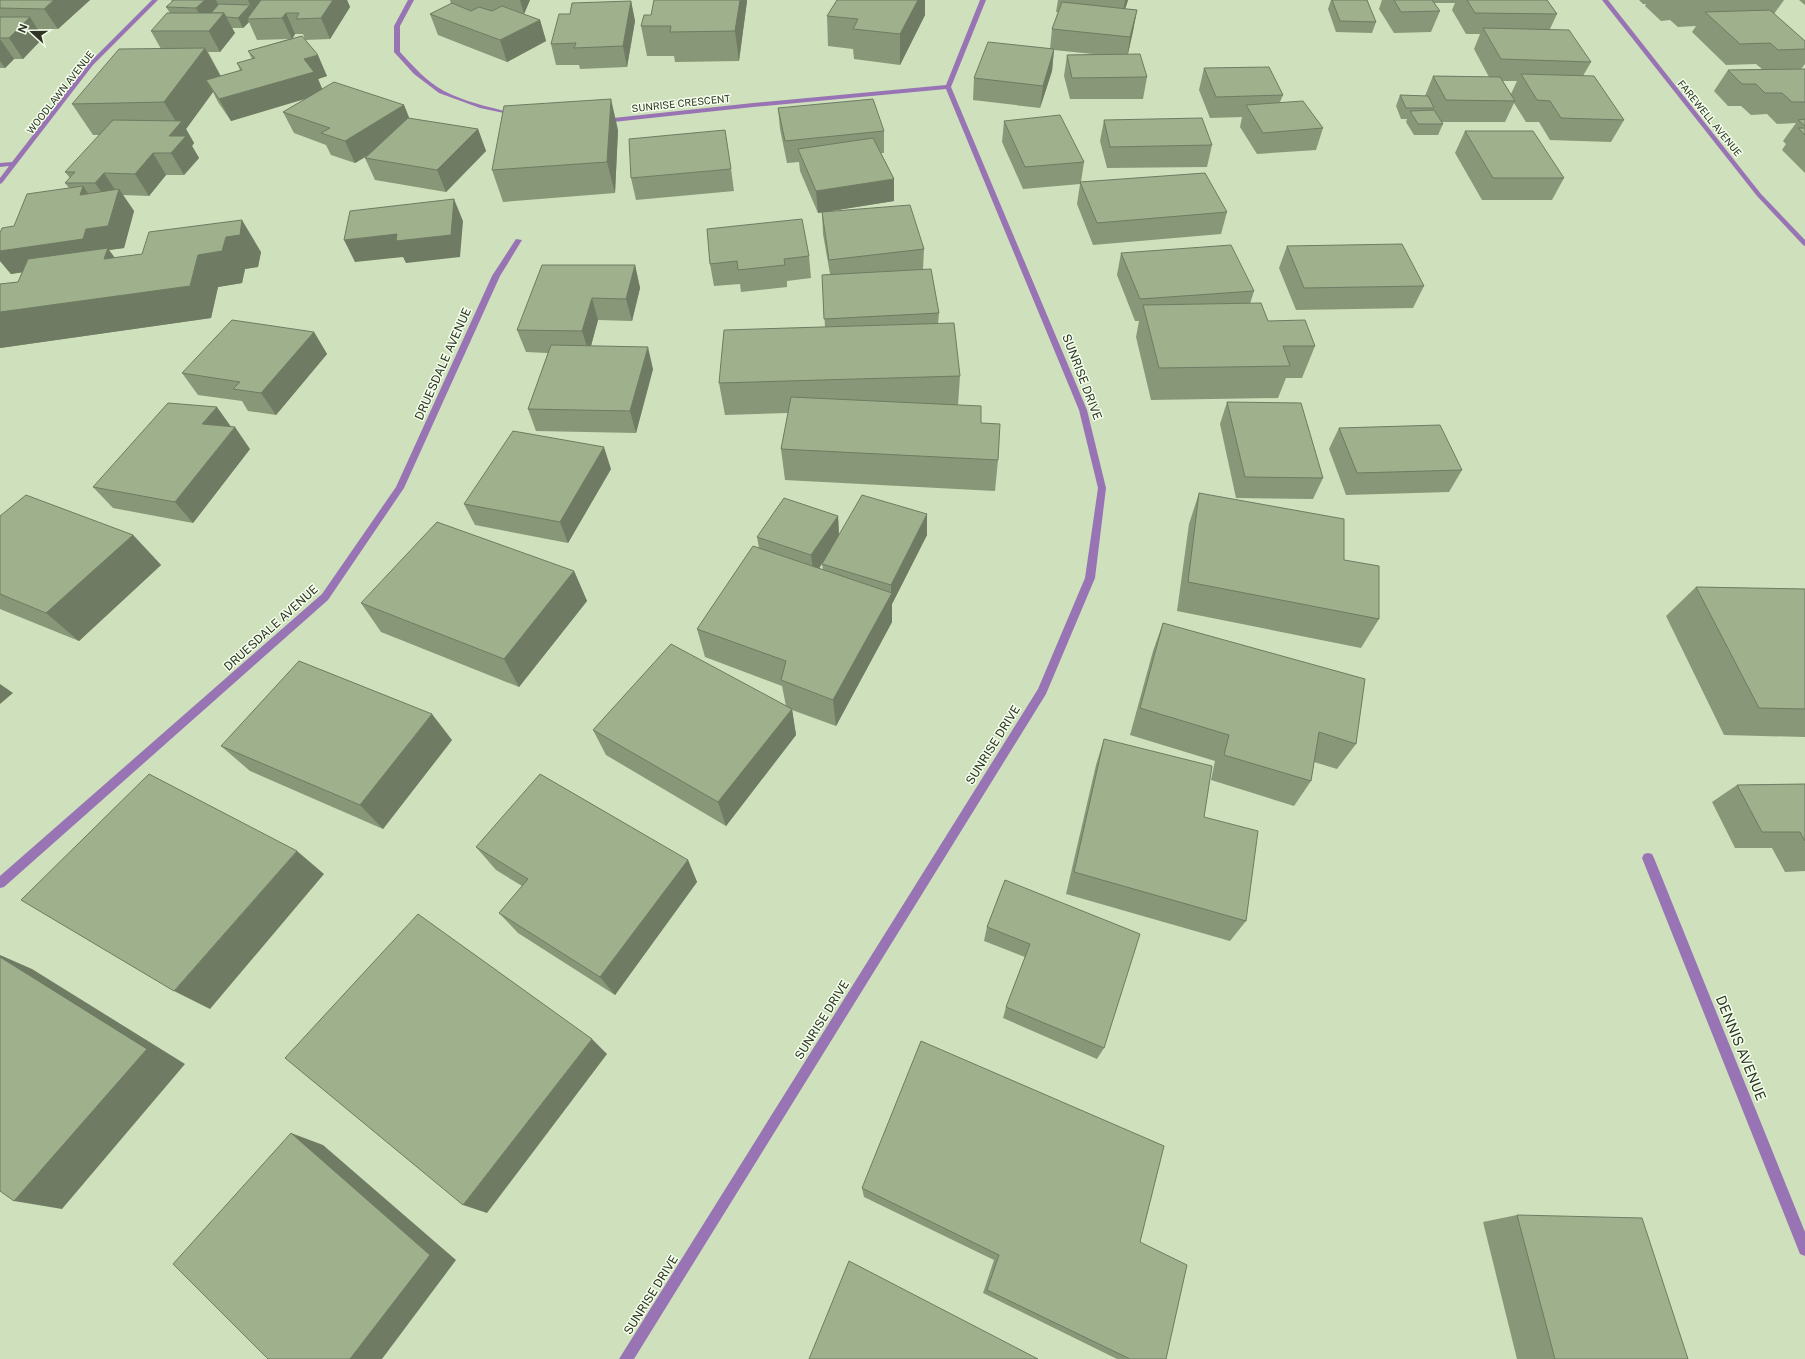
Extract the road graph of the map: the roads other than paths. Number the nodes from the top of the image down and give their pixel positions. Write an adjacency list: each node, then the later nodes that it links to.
1 (155, 0): 8 (street, WOODLAWN AVENUE)
2 (411, 0): 6 (street)
3 (983, 0): 5 (street)
4 (1605, 0): 12 (street, FAREWELL AVENUE)
5 (948, 87): 7 (street, SUNRISE CRESCENT); 16 (street, SUNRISE DRIVE)
6 (525, 116)
7 (600, 122)
8 (15, 164): 9 (street); 10 (street, WOODLAWN AVENUE)
9 (0, 165)
10 (0, 182)
11 (518, 240): 14 (street, DRUESDALE AVENUE)
12 (1805, 244)
13 (1648, 858): 15 (street, DENNIS AVENUE)
14 (0, 883)
15 (1805, 1249)
16 (626, 1359)

